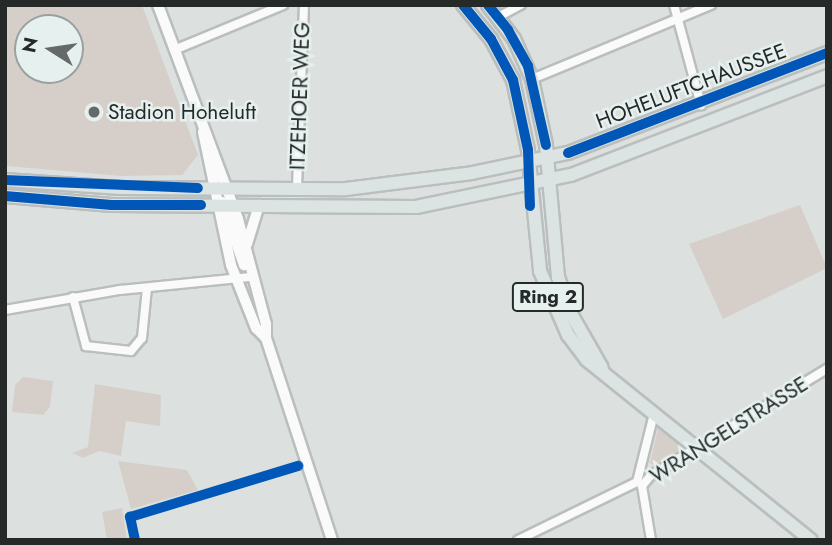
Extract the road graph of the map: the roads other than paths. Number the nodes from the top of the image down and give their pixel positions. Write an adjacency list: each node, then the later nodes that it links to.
1 (158, 5): 11 (street)
2 (283, 5): 11 (street)
3 (304, 5): 21 (street, ITZEHOER WEG)
4 (463, 5): 17 (main road, Ring 2)
5 (488, 5): 9 (main road, Ring 2)
6 (521, 5): 9 (street)
7 (674, 5): 10 (street)
8 (711, 5): 10 (street)
9 (498, 17): 14 (main road, Ring 2)
10 (679, 21): 14 (street); 15 (street)
11 (174, 50): 23 (street)
12 (827, 53): 15 (main road, HOHELUFTCHAUSSEE)
13 (827, 76): 19 (main road, HOHELUFTCHAUSSEE)
14 (532, 79): 16 (main road, Ring 2)
15 (701, 105): 16 (main road, HOHELUFTCHAUSSEE)
16 (548, 159): 17 (main road, HOHELUFTCHAUSSEE); 19 (main road, Ring 2)
17 (529, 164): 20 (main road, Ring 2); 21 (main road, HOHELUFTCHAUSSEE)
18 (5, 180): 23 (main road)
19 (549, 180): 20 (main road, HOHELUFTCHAUSSEE); 33 (main road, Ring 2)
20 (530, 185): 24 (main road, HOHELUFTCHAUSSEE); 33 (main road, Ring 2)
21 (297, 187): 23 (main road, HOHELUFTCHAUSSEE)
22 (5, 196): 23 (main road)
23 (222, 196): 24 (main road, HOHELUFTCHAUSSEE); 25 (street); 26 (street); 27 (street)
24 (259, 205): 25 (street)
25 (246, 254): 26 (street)
26 (251, 277): 27 (street); 31 (street)
27 (236, 280): 28 (street); 31 (street)
28 (147, 288): 29 (street); 29 (street)
29 (73, 297): 30 (street)
30 (5, 310)
31 (266, 338): 37 (street)
32 (827, 369): 35 (street, WRANGELSTRASSE)
33 (604, 371): 34 (main road, Ring 2)
34 (654, 415): 35 (main road, Ring 2); 36 (street)
35 (698, 447): 36 (street, WRANGELSTRASSE); 40 (main road, Ring 2)
36 (639, 484): 38 (street, WRANGELSTRASSE); 39 (street)
37 (332, 540)
38 (518, 540)
39 (651, 540)
40 (811, 540)

